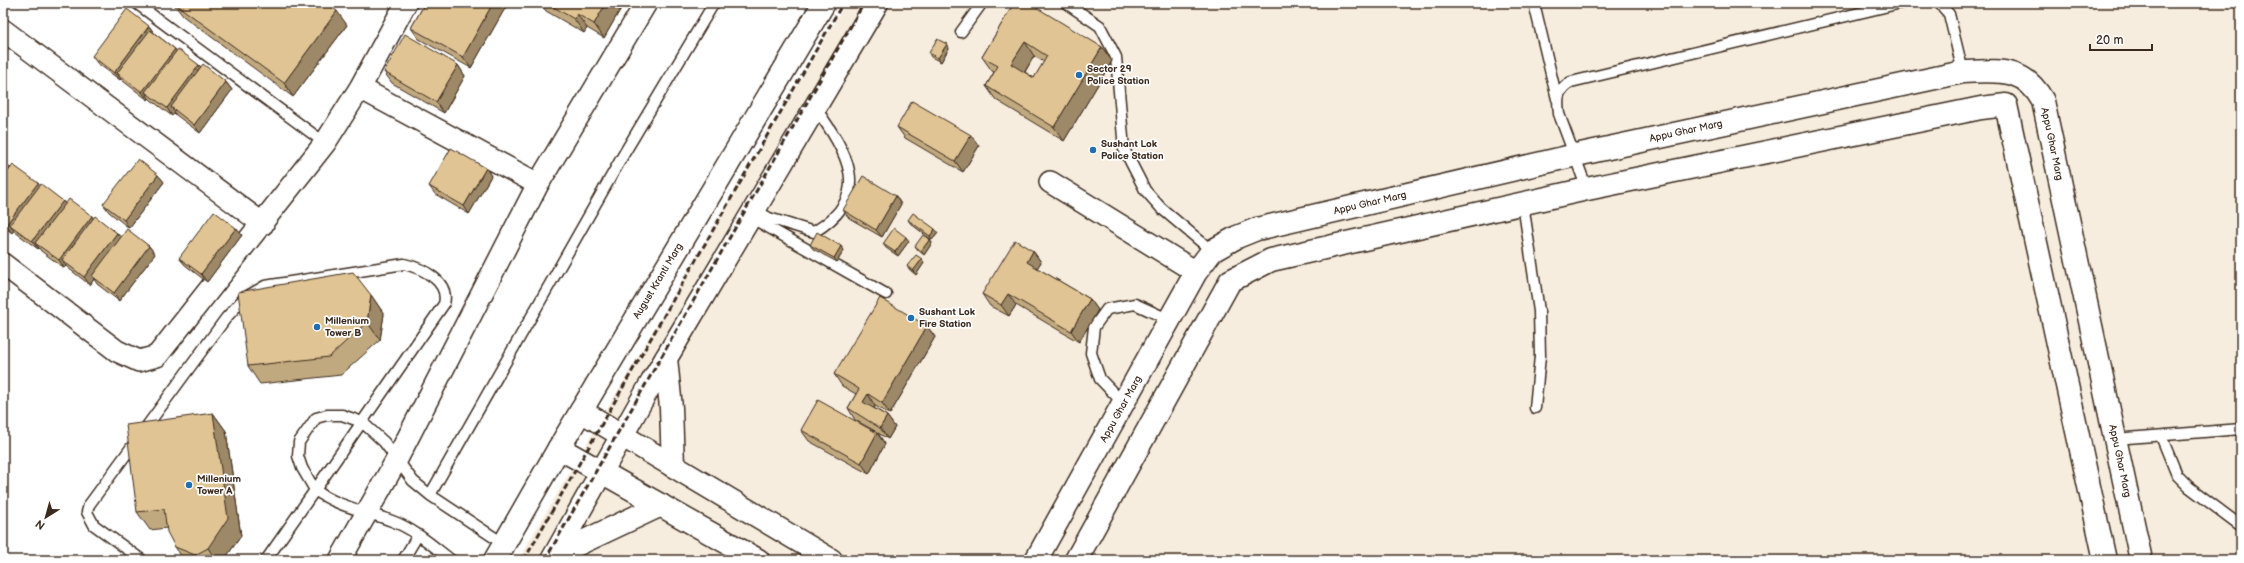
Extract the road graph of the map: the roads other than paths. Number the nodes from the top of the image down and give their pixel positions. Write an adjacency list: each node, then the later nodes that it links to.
1 (136, 3): 20 (lane)
2 (406, 3): 16 (street)
3 (646, 3): 23 (street)
4 (714, 3): 48 (lane)
5 (824, 3): 37 (street, August Kranti Marg)
6 (877, 3): 19 (street)
7 (982, 3): 13 (lane)
8 (1066, 3): 28 (lane)
9 (1534, 3): 17 (lane)
10 (1901, 3): 17 (lane)
11 (1939, 3): 14 (lane)
12 (3, 30): 27 (street)
13 (961, 32)
14 (1963, 72): 15 (street, Appu Ghar Marg); 21 (street, Appu Ghar Marg)
15 (2028, 81): 18 (street); 42 (street, Appu Ghar Marg)
16 (360, 88): 20 (street); 23 (street)
17 (1557, 101): 21 (lane)
18 (2006, 105): 24 (street); 64 (street)
19 (815, 107): 26 (street); 26 (lane)
20 (325, 143): 27 (street)
21 (1576, 155): 24 (lane); 28 (street, Appu Ghar Marg)
22 (1050, 182): 30 (street)
23 (538, 184): 44 (street)
24 (1588, 189): 25 (street)
25 (1523, 204): 31 (street); 36 (lane)
26 (752, 213): 32 (lane); 34 (street)
27 (263, 224): 29 (street)
28 (1212, 251): 30 (street, Appu Ghar Marg); 31 (street)
29 (3, 264)
30 (1196, 272): 33 (street, Appu Ghar Marg)
31 (1230, 281): 63 (street)
32 (886, 294)
33 (1170, 320): 35 (street, Appu Ghar Marg); 35 (lane)
34 (666, 358): 40 (street); 45 (street)
35 (1124, 404): 62 (street, Appu Ghar Marg)
36 (1535, 408)
37 (581, 411): 40 (street); 43 (street, August Kranti Marg)
38 (362, 422): 44 (lane); 47 (lane); 47 (lane); 55 (lane)
39 (2241, 429): 41 (lane)
40 (622, 436): 45 (street); 46 (street)
41 (2161, 436): 42 (lane); 51 (lane)
42 (2115, 439): 65 (street, Appu Ghar Marg)
43 (559, 448): 46 (street); 53 (street, August Kranti Marg)
44 (396, 461): 48 (lane); 50 (street)
45 (673, 466): 61 (street)
46 (602, 472): 49 (street); 54 (street)
47 (315, 490): 50 (lane); 56 (lane)
48 (430, 495): 53 (lane)
49 (661, 505): 54 (street); 60 (street)
50 (367, 513): 52 (lane); 57 (street)
51 (2241, 526)
52 (418, 536): 58 (lane); 59 (lane)
53 (499, 552)
54 (554, 558)
55 (142, 560)
56 (266, 560)
57 (340, 560)
58 (403, 560)
59 (451, 560)
60 (758, 560)
61 (831, 560)
62 (1036, 560)
63 (1076, 560)
64 (2105, 560)
65 (2141, 560)

